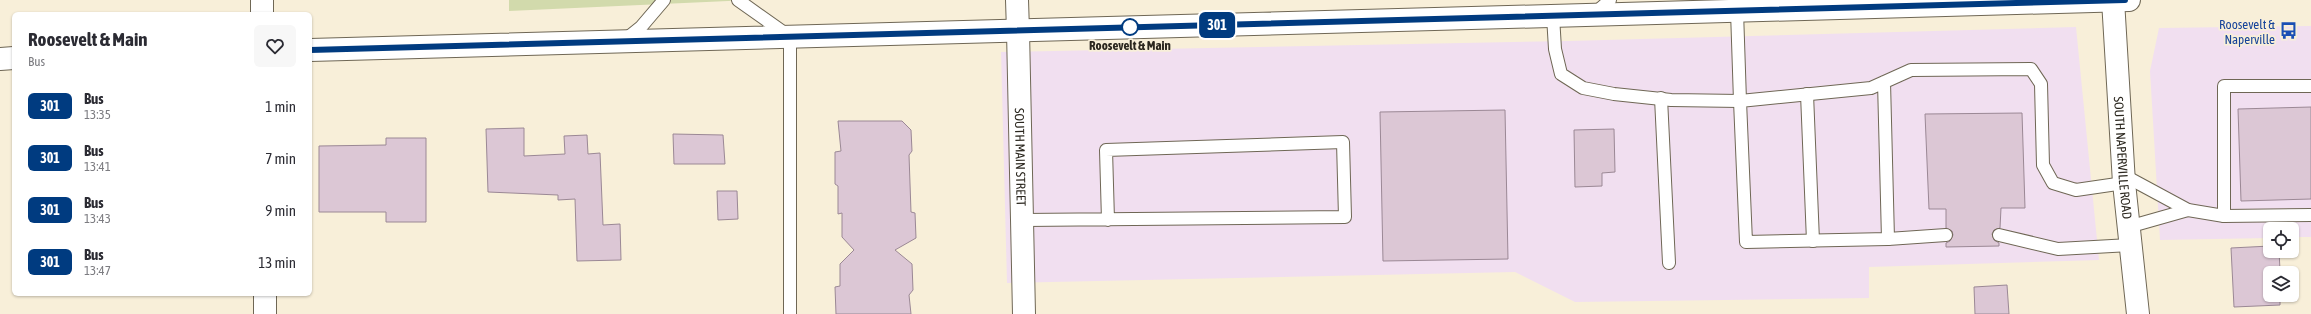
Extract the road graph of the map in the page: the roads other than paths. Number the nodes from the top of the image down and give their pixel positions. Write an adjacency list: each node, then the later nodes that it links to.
1 (262, 0): 10 (main road)
2 (664, 0): 14 (lane)
3 (738, 0): 13 (lane)
4 (1017, 0): 12 (main road, SOUTH MAIN STREET)
5 (2112, 0): 6 (main road); 7 (main road); 23 (main road, SOUTH NAPERVILLE ROAD)
6 (2129, 0)
7 (1785, 4): 9 (main road)
8 (1602, 7): 9 (main road); 11 (main road)
9 (1737, 11): 22 (lane)
10 (262, 12)
11 (1553, 16): 12 (main road); 21 (lane)
12 (1018, 30): 13 (main road); 27 (main road, SOUTH MAIN STREET)
13 (790, 37): 14 (main road); 37 (lane)
14 (623, 42): 15 (main road)
15 (312, 50)
16 (12, 58): 17 (main road)
17 (0, 59)
18 (1884, 82): 20 (lane); 23 (lane); 32 (lane)
19 (2311, 86): 26 (lane)
20 (1807, 94): 22 (lane); 33 (lane)
21 (1661, 98): 22 (lane); 34 (lane)
22 (1740, 101): 33 (lane)
23 (2125, 180): 24 (lane); 31 (main road, SOUTH NAPERVILLE ROAD)
24 (2188, 210): 26 (lane); 31 (lane)
25 (2311, 215): 26 (lane)
26 (2224, 216)
27 (1024, 220): 28 (lane); 38 (main road, SOUTH MAIN STREET)
28 (1108, 220): 28 (lane)
29 (1946, 235): 32 (lane)
30 (1999, 235): 31 (lane)
31 (2129, 236): 39 (main road, SOUTH NAPERVILLE ROAD)
32 (1888, 239): 33 (lane)
33 (1813, 241)
34 (1669, 263)
35 (265, 296): 36 (main road)
36 (266, 314)
37 (790, 314)
38 (1024, 314)
39 (2138, 314)

